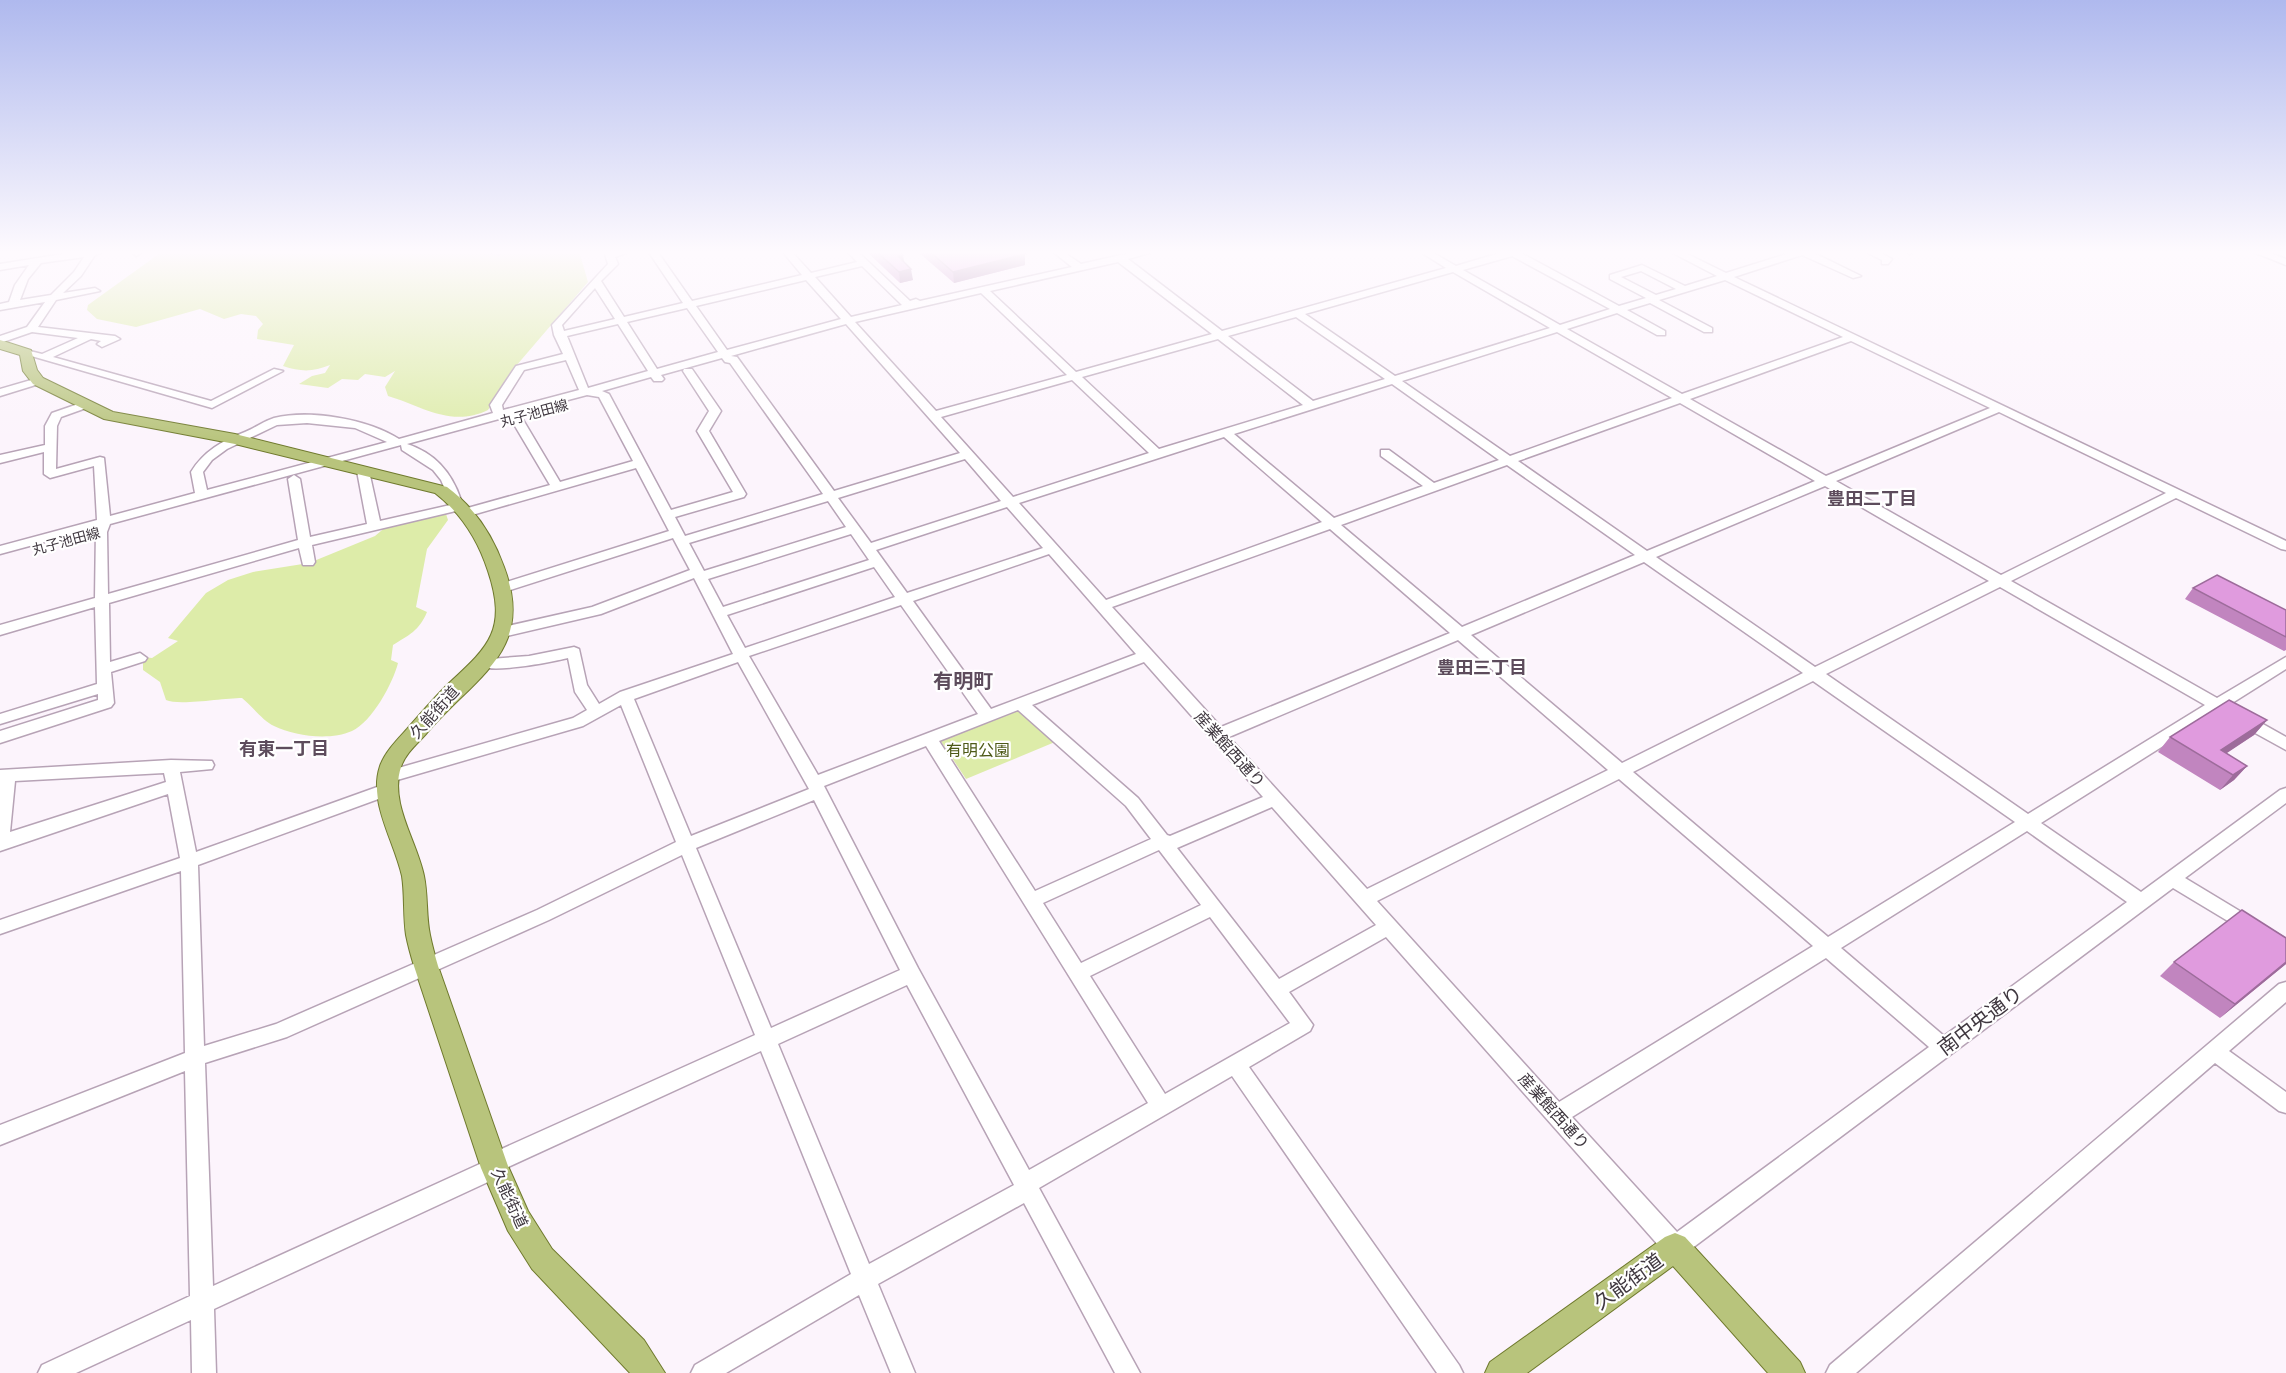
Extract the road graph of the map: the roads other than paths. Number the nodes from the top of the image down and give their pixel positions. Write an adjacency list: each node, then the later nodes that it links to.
1 (43, 315): 21 (street)
2 (565, 315): 26 (street)
3 (618, 315): 18 (street)
4 (641, 315): 18 (street)
5 (699, 315): 32 (street)
6 (842, 315): 19 (street, 産業館西通り)
7 (879, 315): 19 (street, 丸子池田線)
8 (886, 315): 19 (street, 丸子池田線)
9 (1013, 315): 35 (street)
10 (1193, 315): 24 (street)
11 (1289, 315): 24 (street)
12 (1300, 315): 38 (street)
13 (1535, 315): 20 (street)
14 (1601, 315): 20 (street)
15 (1627, 315): 23 (street)
16 (1681, 315): 22 (street)
17 (1806, 315): 27 (street)
18 (621, 320): 26 (street); 36 (street)
19 (850, 324): 32 (street, 丸子池田線); 47 (street, 産業館西通り)
20 (1558, 328): 38 (street); 42 (street)
21 (31, 329): 25 (street); 28 (street)
22 (1708, 330)
23 (1661, 333)
24 (1218, 334): 35 (street); 44 (street)
25 (93, 335): 29 (street); 30 (street)
26 (559, 335): 31 (street)
27 (1852, 337): 42 (street); 45 (street)
28 (0, 342): 30 (main road)
29 (102, 344)
30 (35, 355): 34 (street); 37 (main road)
31 (568, 356): 39 (street); 46 (street)
32 (727, 356): 33 (street, 丸子池田線); 36 (street, 丸子池田線); 67 (street)
33 (688, 371): 36 (street, 丸子池田線); 70 (street)
34 (278, 372)
35 (1073, 375): 47 (street); 54 (street)
36 (656, 376): 39 (street, 丸子池田線); 41 (street, 丸子池田線)
37 (38, 381): 40 (street); 43 (main road)
38 (1394, 381): 44 (street); 57 (street)
39 (585, 392): 41 (street); 46 (street, 丸子池田線)
40 (0, 393)
41 (603, 394): 48 (street, 丸子池田線); 58 (street)
42 (1680, 398): 57 (street); 62 (street)
43 (86, 405): 50 (main road); 52 (street)
44 (1312, 406): 49 (street)
45 (2000, 408): 62 (street); 65 (street)
46 (499, 415): 48 (street); 51 (street, 丸子池田線)
47 (932, 416): 55 (street, 産業館西通り)
48 (516, 418): 51 (street, 丸子池田線); 63 (street)
49 (1226, 433): 54 (street); 71 (street)
50 (236, 439): 51 (street); 59 (main road); 66 (street)
51 (401, 445): 59 (street, 丸子池田線); 69 (street)
52 (51, 447): 56 (street); 73 (street)
53 (1385, 453): 64 (street)
54 (1157, 454): 68 (street)
55 (967, 455): 67 (street); 68 (street, 産業館西通り)
56 (0, 459)
57 (1508, 460): 64 (street); 81 (street)
58 (640, 463): 63 (street); 70 (street)
59 (333, 464): 60 (main road); 61 (street, 丸子池田線); 66 (street, 丸子池田線)
60 (363, 471): 69 (main road); 72 (street)
61 (294, 479): 73 (street, 丸子池田線); 76 (street)
62 (1823, 481): 81 (street); 86 (street)
63 (557, 487): 69 (street)
64 (1432, 487): 71 (street)
65 (2176, 493): 77 (street); 86 (street)
66 (202, 495): 73 (street, 丸子池田線)
67 (831, 496): 74 (street); 75 (street)
68 (1010, 502): 78 (street); 79 (street, 産業館西通り)
69 (460, 506): 72 (street); 87 (main road)
70 (668, 515): 75 (street)
71 (1330, 523): 90 (street); 94 (street)
72 (374, 525): 76 (street)
73 (102, 527): 80 (street, 丸子池田線); 82 (street, 丸子池田線); 89 (street)
74 (854, 529): 78 (street); 85 (street)
75 (679, 537): 85 (street); 87 (street)
76 (306, 542): 83 (street); 89 (street)
77 (2286, 546)
78 (868, 548): 84 (street)
79 (1052, 549): 88 (street); 90 (street, 産業館西通り)
80 (0, 550)
81 (1643, 556): 94 (street); 101 (street)
82 (0, 559)
83 (308, 562)
84 (877, 562): 88 (street); 91 (street)
85 (699, 575): 91 (street); 93 (street)
86 (2000, 582): 101 (street); 105 (street)
87 (502, 588): 93 (main road)
88 (903, 600): 95 (street); 107 (street)
89 (102, 601): 92 (street); 100 (street)
90 (1102, 606): 96 (street, 産業館西通り)
91 (720, 613): 95 (street)
92 (0, 630)
93 (502, 632): 99 (main road, 久能街道)
94 (1459, 632): 109 (street); 115 (street)
95 (742, 655): 103 (street); 119 (street)
96 (1147, 656): 104 (street); 109 (street, 産業館西通り)
97 (140, 657): 100 (street)
98 (2286, 662): 105 (street)
99 (481, 663): 106 (street); 117 (main road, 久能街道)
100 (103, 669): 102 (street)
101 (1813, 674): 115 (street); 122 (street)
102 (104, 687): 108 (street); 110 (street)
103 (625, 696): 106 (street); 125 (street)
104 (1021, 704): 107 (street); 124 (street)
105 (2215, 704): 112 (street); 122 (street)
106 (598, 712): 117 (street)
107 (988, 717): 111 (street)
108 (0, 719)
109 (1218, 735): 121 (street, 産業館西通り)
110 (0, 737)
111 (930, 739): 119 (street); 129 (street)
112 (2286, 744)
113 (206, 765): 114 (street)
114 (171, 766): 116 (street); 118 (street)
115 (1620, 771): 128 (street); 134 (street)
116 (3, 776): 123 (street)
117 (387, 783): 126 (street); 136 (main road, 久能街道)
118 (173, 786): 123 (street); 126 (street)
119 (816, 788): 125 (street); 137 (street)
120 (2286, 794): 127 (street, 南中央通り)
121 (1274, 799): 124 (street); 128 (street, 産業館西通り)
122 (2028, 824): 130 (street); 134 (street)
123 (0, 843)
124 (1165, 843): 129 (street); 131 (street)
125 (686, 845): 136 (street); 141 (street)
126 (189, 861): 133 (street); 144 (street)
127 (2171, 879): 130 (street, 南中央通り); 135 (street)
128 (1364, 899): 132 (street, 産業館西通り)
129 (1031, 901): 138 (street)
130 (2140, 901): 142 (street, 南中央通り)
131 (1214, 907): 138 (street); 139 (street)
132 (1390, 926): 139 (street); 148 (street, 産業館西通り)
133 (0, 927)
134 (1827, 948): 142 (street); 148 (street)
135 (2286, 948)
136 (426, 966): 144 (street); 150 (main road, 久能街道)
137 (911, 974): 141 (street); 151 (street)
138 (1078, 974): 147 (street)
139 (1276, 990): 145 (street)
140 (2286, 990): 143 (street)
141 (766, 1041): 150 (street); 153 (street)
142 (1943, 1047): 152 (street, 南中央通り)
143 (2215, 1052): 146 (street); 164 (street)
144 (194, 1058): 149 (street); 154 (street)
145 (1236, 1065): 147 (street); 161 (street)
146 (2286, 1104)
147 (1161, 1106): 151 (street)
148 (1557, 1115): 152 (street, 産業館西通り)
149 (0, 1135)
150 (494, 1166): 154 (street); 157 (main road, 久能街道)
151 (1027, 1186): 153 (street); 160 (street)
152 (1675, 1247): 162 (main road, 久能街道); 163 (main road, 久能街道)
153 (864, 1279): 158 (street); 159 (street)
154 (202, 1301): 155 (street); 156 (street)
155 (50, 1373)
156 (204, 1373)
157 (649, 1373)
158 (703, 1373)
159 (903, 1373)
160 (1128, 1373)
161 (1451, 1373)
162 (1501, 1373)
163 (1789, 1373)
164 (1838, 1373)

